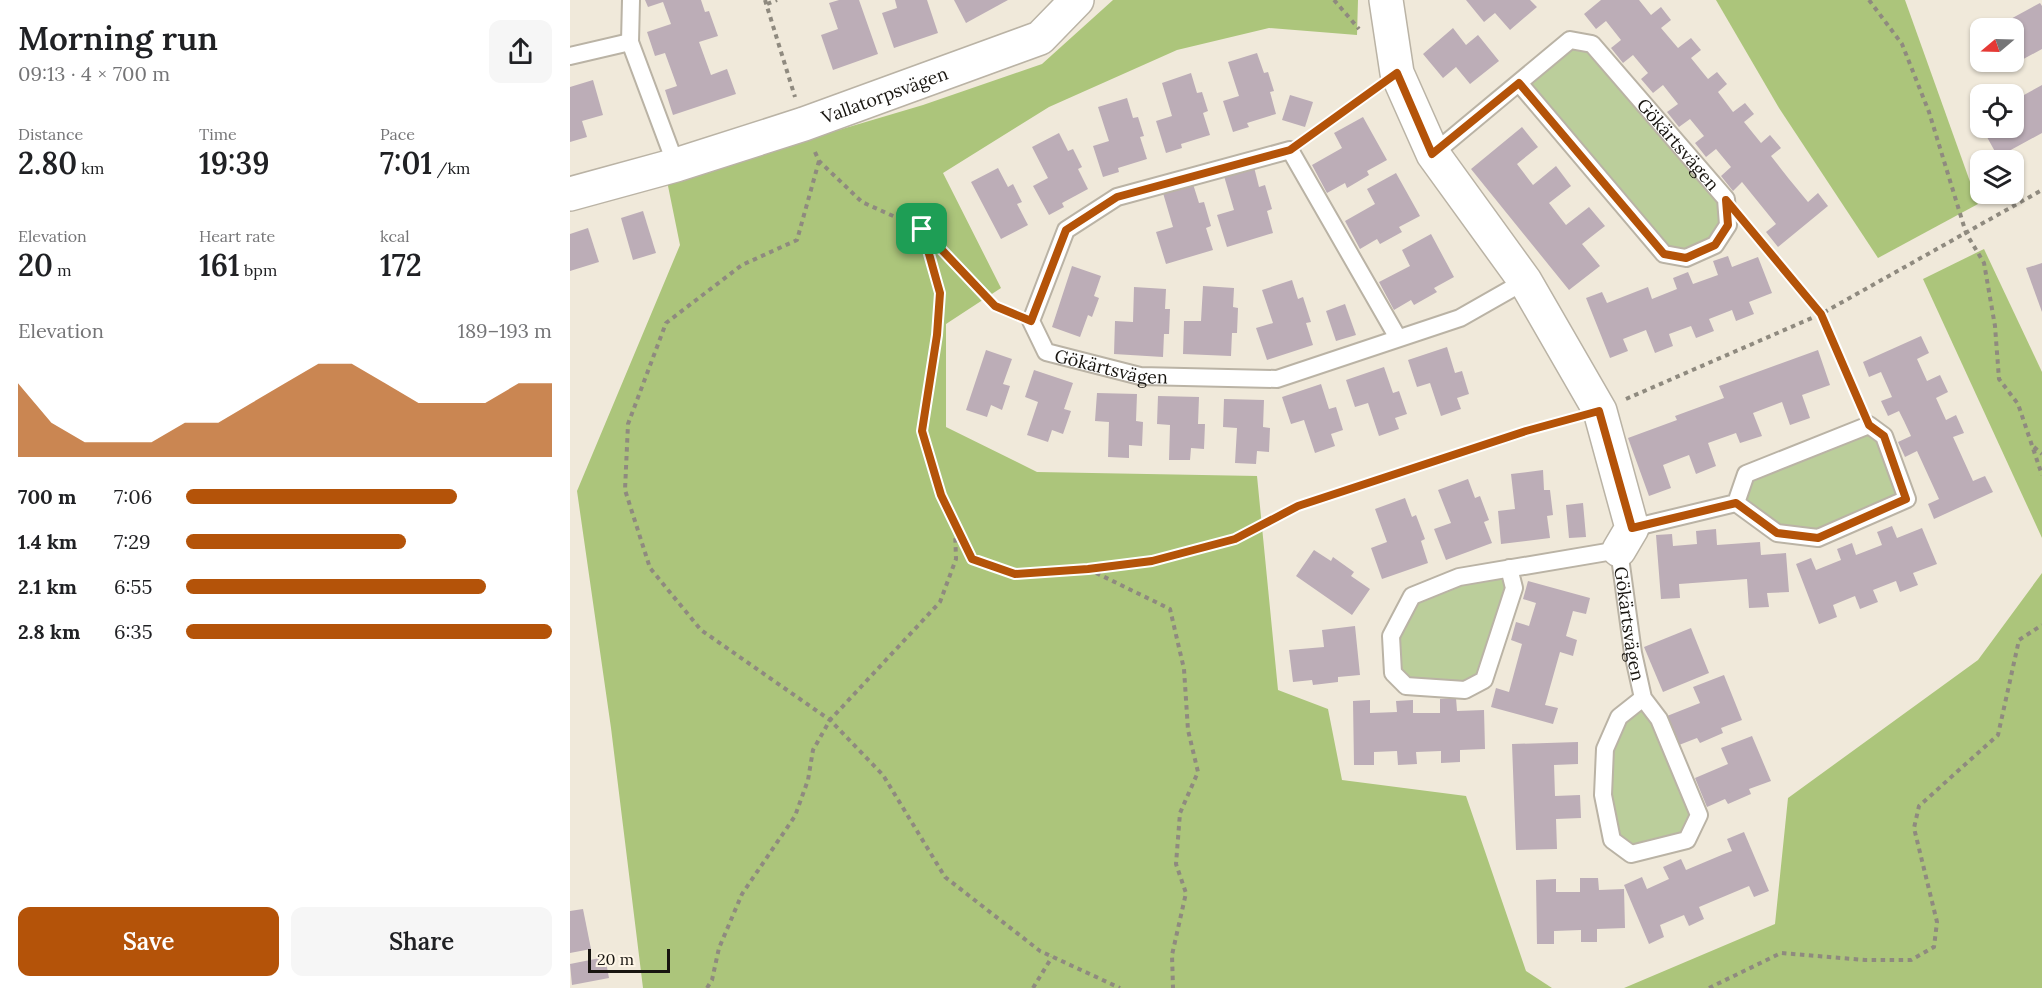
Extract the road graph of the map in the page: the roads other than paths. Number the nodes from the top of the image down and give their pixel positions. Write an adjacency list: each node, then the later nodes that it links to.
1 (631, 0): 4 (lane)
2 (1077, 0): 8 (street, Vallatorpsvägen)
3 (1386, 0): 7 (street, Gökärtsvägen)
4 (630, 42): 5 (lane); 8 (lane)
5 (570, 56)
6 (1519, 83): 6 (lane, Gökärtsvägen); 7 (lane, Gökärtsvägen)
7 (1432, 154): 10 (street, Gökärtsvägen)
8 (676, 165): 9 (street, Vallatorpsvägen)
9 (570, 194)
10 (1525, 281): 11 (lane, Gökärtsvägen); 13 (street, Gökärtsvägen)
11 (1398, 338): 11 (lane, Gökärtsvägen)
12 (1736, 503): 12 (lane); 13 (lane, Gökärtsvägen)
13 (1625, 539): 14 (lane, Gökärtsvägen); 15 (lane, Gökärtsvägen)
14 (1509, 568): 14 (lane, Gökärtsvägen)
15 (1643, 698): 15 (lane, Gökärtsvägen)

